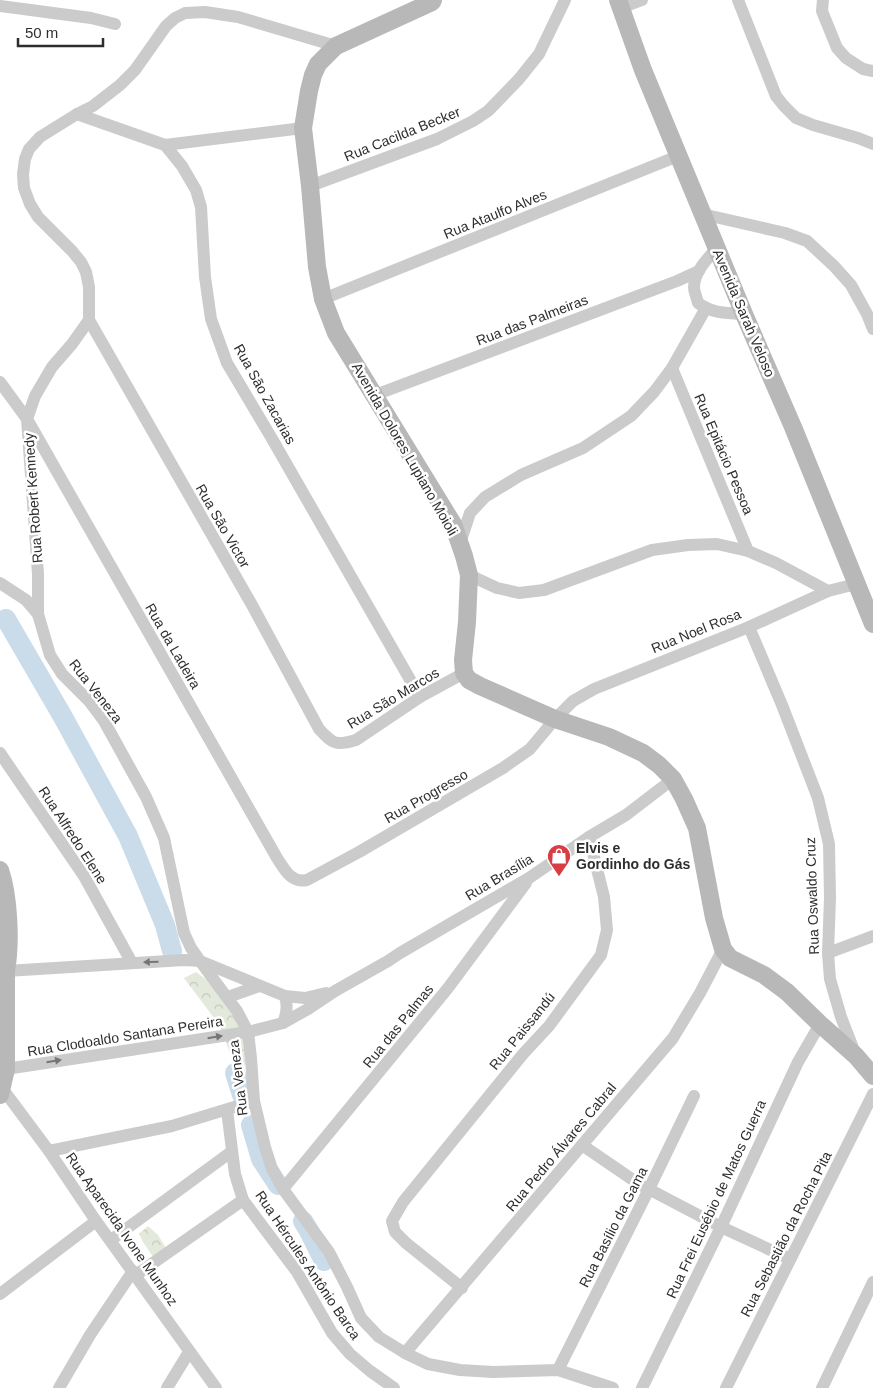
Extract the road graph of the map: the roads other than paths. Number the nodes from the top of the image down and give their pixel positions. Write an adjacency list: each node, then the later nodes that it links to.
1 (433, 0): 9 (main road)
2 (565, 0): 16 (street, Rua Cacilda Becker)
3 (642, 0): 6 (street)
4 (738, 0): 13 (street)
5 (823, 0): 10 (street)
6 (620, 4): 15 (main road, Avenida Sarah Veloso)
7 (0, 6): 8 (street)
8 (115, 24)
9 (336, 46): 11 (street); 12 (main road, Avenida Dolores Lupiano Moioli)
10 (873, 71)
11 (77, 114): 14 (street); 23 (street)
12 (303, 128): 14 (street); 16 (main road, Avenida Dolores Lupiano Moioli)
13 (873, 144)
14 (165, 145): 39 (street, Rua São Zacarias)
15 (678, 156): 17 (main road, Avenida Sarah Veloso); 20 (street, Rua Ataulfo Alves)
16 (310, 186): 20 (main road, Avenida Dolores Lupiano Moioli)
17 (702, 214): 18 (main road, Avenida Sarah Veloso); 24 (street)
18 (717, 248): 19 (street); 22 (main road, Avenida Sarah Veloso)
19 (699, 271): 21 (street); 27 (street, Rua das Palmeiras)
20 (323, 300): 27 (main road, Avenida Dolores Lupiano Moioli)
21 (706, 308): 22 (street); 25 (street)
22 (744, 314): 33 (main road, Avenida Sarah Veloso)
23 (88, 320): 28 (street, Rua Robert Kennedy); 41 (street, Rua São Victor)
24 (873, 329)
25 (672, 368): 29 (street); 30 (street, Rua Epitácio Pessoa)
26 (0, 382): 28 (street, Rua da Ladeira)
27 (375, 395): 29 (main road, Avenida Dolores Lupiano Moioli)
28 (27, 419): 35 (street, Rua Robert Kennedy); 47 (street, Rua da Ladeira)
29 (460, 543): 31 (main road, Avenida Dolores Lupiano Moioli)
30 (748, 551): 31 (street); 34 (street)
31 (468, 575): 38 (main road, Avenida Dolores Lupiano Moioli)
32 (0, 583): 35 (street, Rua Veneza)
33 (856, 584): 34 (street, Rua Noel Rosa); 36 (main road, Avenida Sarah Veloso)
34 (828, 591): 37 (street, Rua Noel Rosa)
35 (38, 614): 53 (street, Rua Veneza)
36 (873, 624)
37 (749, 626): 40 (street, Rua Noel Rosa); 50 (street, Rua Oswaldo Cruz)
38 (464, 673): 39 (street, Rua São Marcos); 40 (main road)
39 (420, 697): 41 (street, Rua São Marcos)
40 (555, 719): 43 (main road); 47 (street, Rua Progresso)
41 (335, 743)
42 (0, 753): 52 (street, Rua Alfredo Elene)
43 (673, 779): 44 (street, Rua Brasília); 49 (main road)
44 (589, 837): 46 (street, Rua Brasília); 80 (street, Rua Paissandú)
45 (0, 870): 51 (main road)
46 (529, 878): 55 (street, Rua Brasília); 71 (street, Rua das Palmas)
47 (300, 882)
48 (873, 936): 50 (street)
49 (723, 949): 59 (main road); 68 (street, Rua Pedro Álvares Cabral)
50 (828, 953): 61 (street, Rua Oswaldo Cruz)
51 (5, 959): 52 (street, Rua Brasília); 62 (main road)
52 (132, 962): 53 (street, Rua Brasília, one-way to 52)
53 (200, 962): 54 (street, Rua Brasília); 57 (street, Rua Veneza)
54 (259, 986): 56 (street, Rua Brasília); 57 (street)
55 (335, 991): 56 (street, Rua Brasília); 58 (street, Rua Brasília)
56 (285, 996): 58 (street)
57 (228, 997): 60 (street, Rua Veneza)
58 (283, 1023): 60 (street, Rua Brasília)
59 (820, 1024): 61 (main road); 75 (street, Rua Frei Eusébio de Matos Guerra)
60 (248, 1032): 62 (street, Rua Clodoaldo Santana Pereira, one-way to 60); 66 (street, Rua Veneza)
61 (867, 1066)
62 (6, 1068): 63 (main road)
63 (1, 1091): 69 (street, Rua Aparecida Ivone Munhoz)
64 (873, 1094): 77 (street, Rua Sebastião da Rocha Pita)
65 (694, 1096): 72 (street, Rua Basílio da Gama)
66 (254, 1101): 67 (street); 71 (street, Rua Veneza)
67 (227, 1110): 69 (street); 70 (street, Rua Hércules Antônio Barca)
68 (582, 1145): 72 (street); 80 (street, Rua Pedro Álvares Cabral)
69 (49, 1151): 74 (street, Rua Aparecida Ivone Munhoz)
70 (231, 1152): 73 (street, Rua Hércules Antônio Barca); 76 (street)
71 (283, 1188): 83 (street, Rua Veneza)
72 (649, 1189): 75 (street); 84 (street, Rua Basílio da Gama)
73 (243, 1200): 78 (street); 88 (street, Rua Hércules Antônio Barca)
74 (96, 1221): 76 (street, Rua Aparecida Ivone Munhoz); 81 (street)
75 (721, 1227): 77 (street); 90 (street, Rua Frei Eusébio de Matos Guerra)
76 (111, 1240): 78 (street, Rua Aparecida Ivone Munhoz)
77 (790, 1259): 91 (street, Rua Sebastião da Rocha Pita)
78 (134, 1273): 82 (street, Rua Aparecida Ivone Munhoz); 85 (street)
79 (873, 1282): 92 (street)
80 (462, 1288): 83 (street, Rua Pedro Álvares Cabral)
81 (0, 1294)
82 (189, 1352): 86 (street); 87 (street, Rua Aparecida Ivone Munhoz)
83 (405, 1353): 84 (street, Rua Veneza)
84 (558, 1370): 89 (street, Rua Veneza)
85 (59, 1388)
86 (166, 1388)
87 (216, 1388)
88 (394, 1388)
89 (613, 1388)
90 (642, 1388)
91 (726, 1388)
92 (822, 1388)

